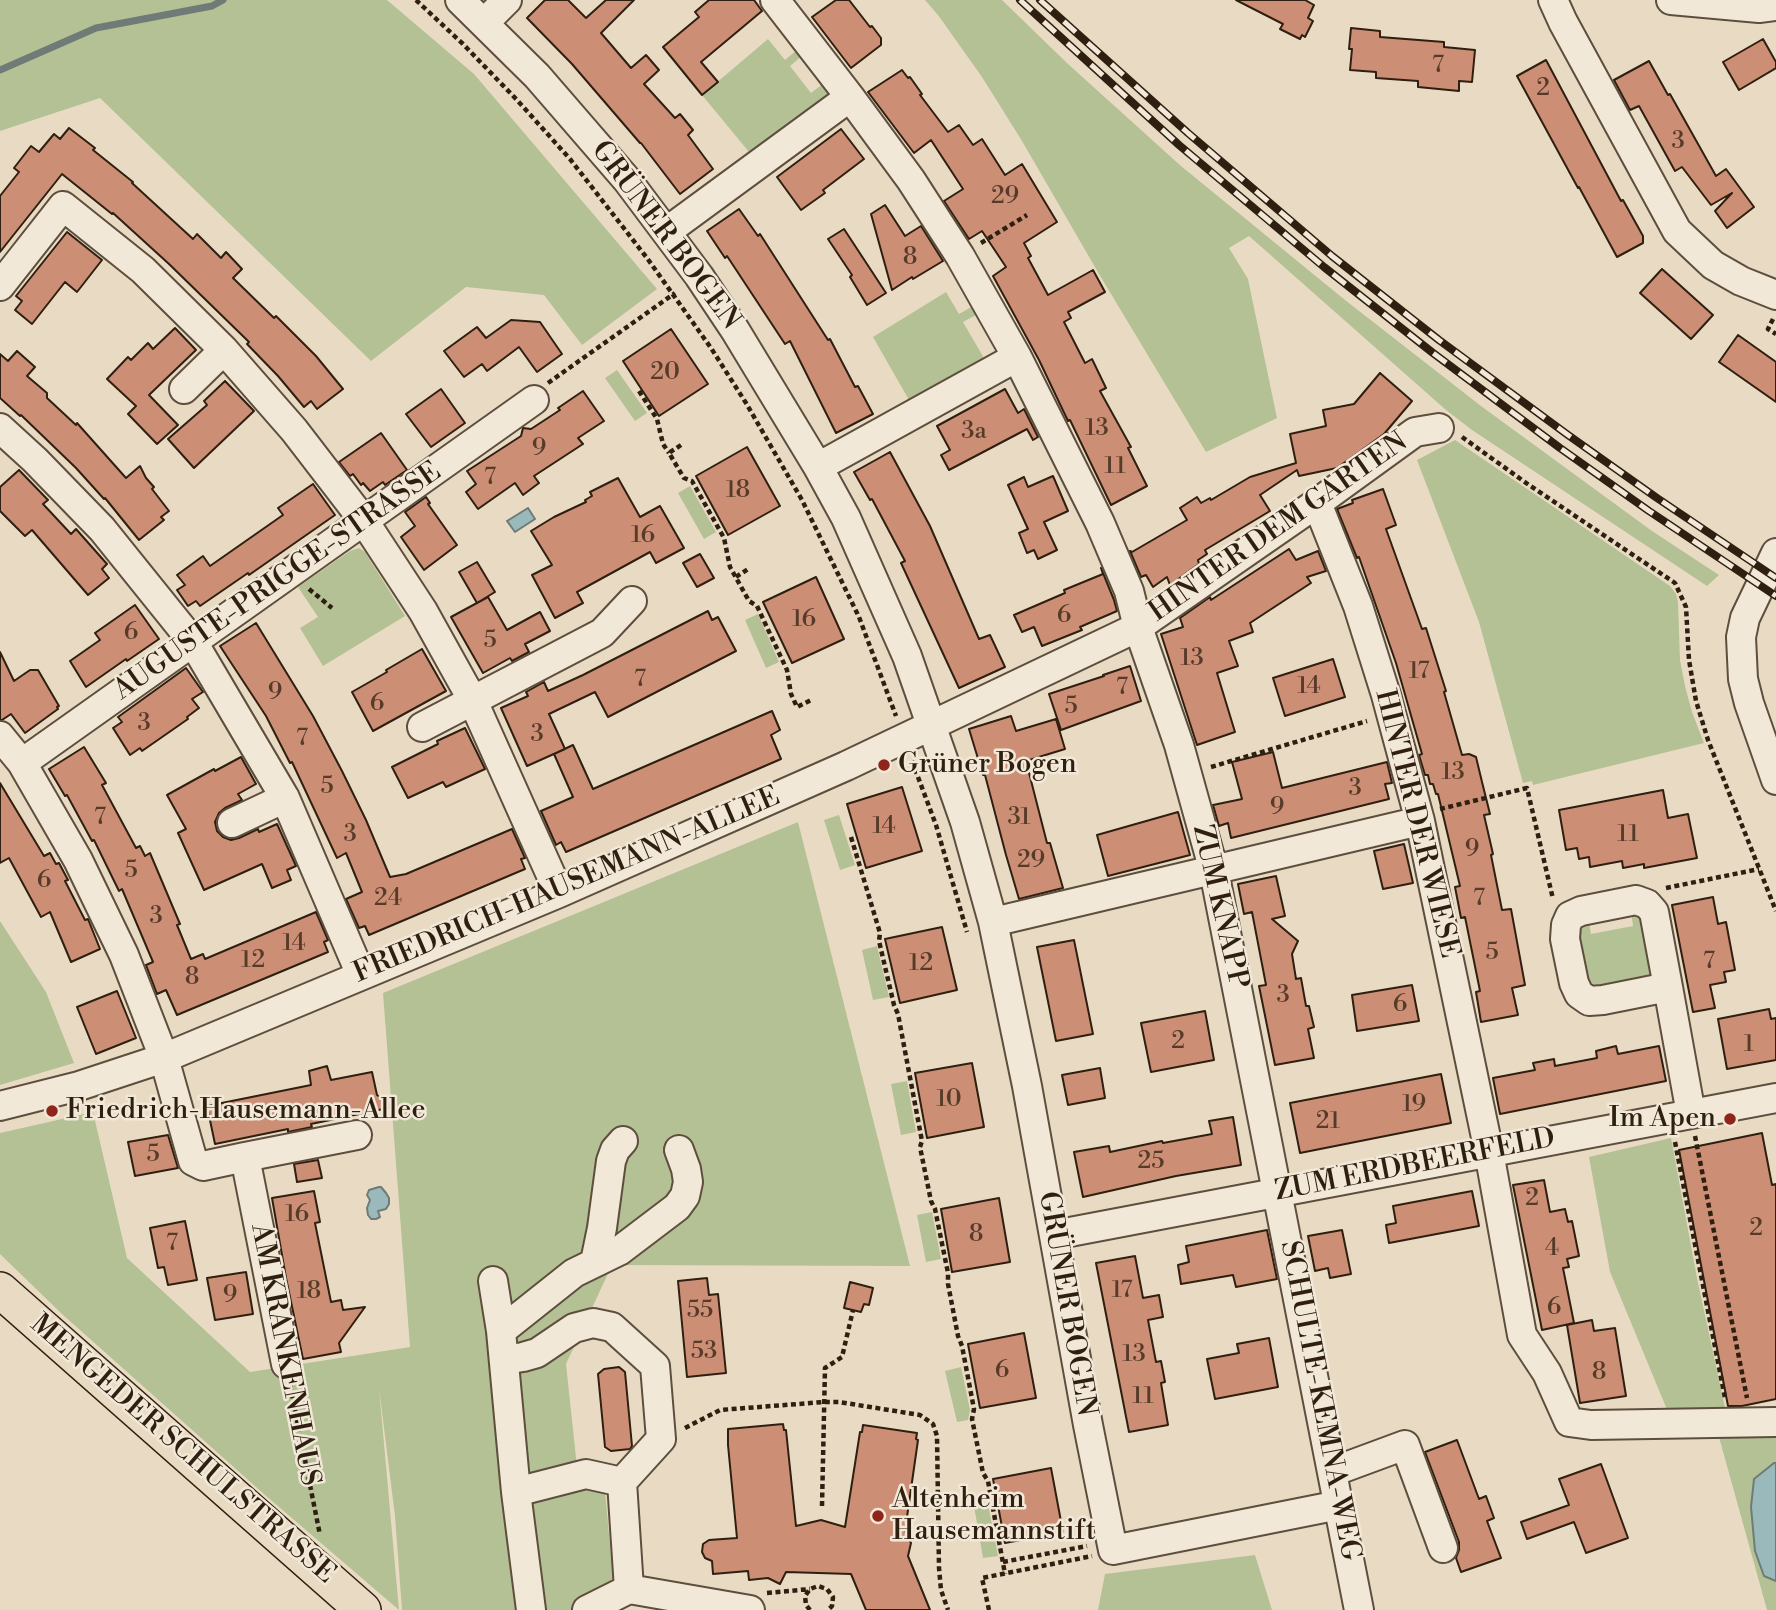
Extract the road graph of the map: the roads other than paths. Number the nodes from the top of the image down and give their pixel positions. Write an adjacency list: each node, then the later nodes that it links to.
1 (460, 0): 7 (street, GRÜNER BOGEN)
2 (506, 0): 7 (street)
3 (1553, 0): 11 (street)
4 (1671, 0): 5 (street)
5 (1776, 6)
6 (783, 10): 8 (street, ZUM KNAPP)
7 (484, 23): 9 (street, GRÜNER BOGEN)
8 (850, 97): 9 (street); 13 (street, ZUM KNAPP)
9 (666, 232): 18 (street, GRÜNER BOGEN)
10 (0, 286): 12 (street)
11 (1776, 295)
12 (224, 350): 14 (street); 20 (street)
13 (1017, 357): 18 (street); 23 (street, ZUM KNAPP)
14 (184, 389)
15 (534, 400): 20 (street, AUGUSTE-PRIGGE-STRASSE)
16 (0, 428): 24 (street)
17 (1439, 428): 19 (street, HINTER DEM GARTEN)
18 (818, 467): 26 (street, GRÜNER BOGEN)
19 (1317, 503): 23 (street, HINTER DEM GARTEN); 32 (street, HINTER DER WIESE)
20 (363, 521): 24 (street, AUGUSTE-PRIGGE-STRASSE); 25 (street)
21 (1776, 553): 29 (street)
22 (632, 601): 25 (street)
23 (1138, 627): 26 (street, HINTER DEM GARTEN); 34 (street, ZUM KNAPP)
24 (193, 642): 30 (street, AUGUSTE-PRIGGE-STRASSE); 31 (street)
25 (473, 701): 27 (street); 35 (street)
26 (932, 724): 35 (street, FRIEDRICH-HAUSEMANN-ALLEE); 36 (street, GRÜNER BOGEN)
27 (422, 727)
28 (0, 736): 30 (street)
29 (1773, 762)
30 (22, 763): 39 (street)
31 (285, 798): 33 (street); 37 (street)
32 (1419, 818): 34 (street); 46 (street, HINTER DER WIESE)
33 (232, 823)
34 (1214, 870): 36 (street); 48 (street, ZUM KNAPP)
35 (559, 893): 37 (street, FRIEDRICH-HAUSEMANN-ALLEE)
36 (993, 922): 49 (street, GRÜNER BOGEN)
37 (361, 975): 39 (street, FRIEDRICH-HAUSEMANN-ALLEE)
38 (1668, 987): 38 (street); 42 (street)
39 (164, 1058): 41 (street, FRIEDRICH-HAUSEMANN-ALLEE); 47 (street)
40 (1775, 1103): 42 (street, ZUM ERDBEERFELD)
41 (0, 1106)
42 (1694, 1127): 46 (street, ZUM ERDBEERFELD)
43 (357, 1135): 47 (street)
44 (623, 1141): 50 (street)
45 (679, 1150): 50 (street)
46 (1489, 1153): 48 (street, ZUM ERDBEERFELD); 56 (street, HINTER DER WIESE)
47 (244, 1157): 55 (street, AM KRANKENHAUS)
48 (1278, 1192): 49 (street, ZUM ERDBEERFELD); 57 (street, SCHULTE-KEMNA-WEG)
49 (1054, 1235): 60 (street, GRÜNER BOGEN)
50 (595, 1262): 53 (street)
51 (492, 1281): 53 (street)
52 (0, 1290): 63 (main road, MENGEDER SCHULSTRASSE)
53 (502, 1331): 54 (street)
54 (504, 1360): 58 (street); 59 (street)
55 (286, 1364)
56 (1776, 1422)
57 (1332, 1472): 60 (street, SCHULTE-KEMNA-WEG); 61 (street)
58 (622, 1482): 59 (street); 62 (street)
59 (516, 1492): 64 (street)
60 (1339, 1505): 67 (street, SCHULTE-KEMNA-WEG)
61 (1443, 1548)
62 (629, 1588): 65 (street); 66 (street)
63 (363, 1610)
64 (531, 1610)
65 (587, 1610)
66 (750, 1610)
67 (1359, 1610)

